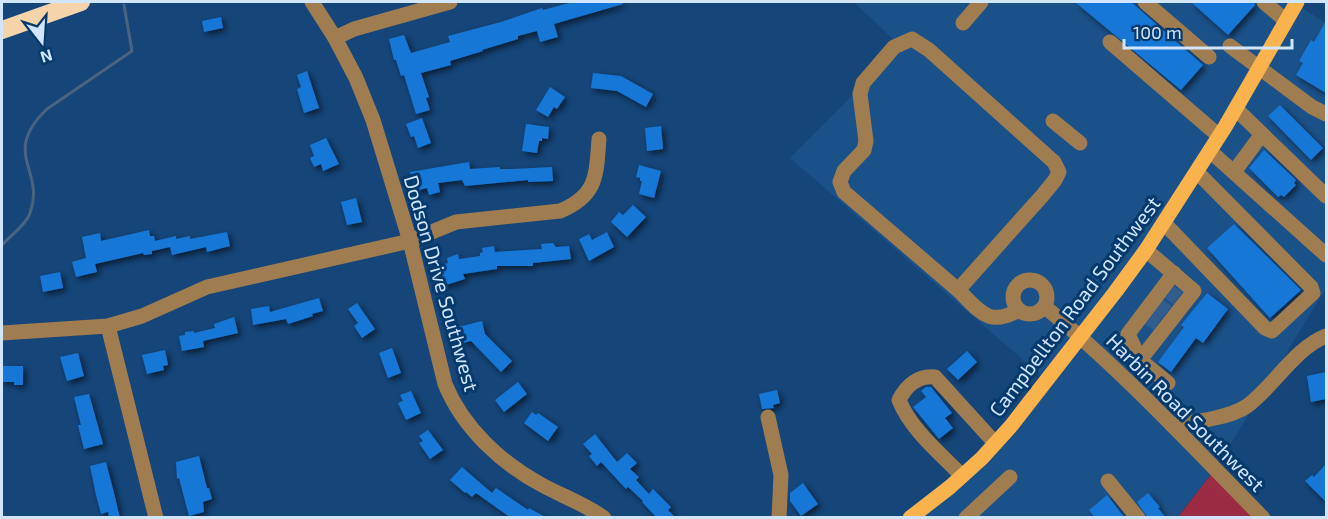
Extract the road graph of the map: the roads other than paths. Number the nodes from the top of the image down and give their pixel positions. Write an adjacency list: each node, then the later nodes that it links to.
1 (81, 2): 10 (highway)
2 (312, 2): 11 (street, Dodson Drive Southwest)
3 (450, 2): 11 (street)
4 (981, 2): 9 (street)
5 (1145, 2): 14 (street)
6 (1264, 2): 8 (street)
7 (1297, 2): 8 (main road, Campbellton Road Southwest)
8 (1286, 21): 15 (main road, Campbellton Road Southwest)
9 (963, 23)
10 (2, 30)
11 (335, 38): 28 (street, Dodson Drive Southwest)
12 (1110, 42): 20 (street)
13 (1230, 45): 15 (street)
14 (1209, 57)
15 (1259, 68): 16 (main road, Campbellton Road Southwest); 17 (street)
16 (1236, 109): 19 (street); 20 (main road, Campbellton Road Southwest)
17 (1326, 114)
18 (1053, 121): 22 (street)
19 (1262, 134): 25 (street); 26 (street)
20 (1220, 136): 23 (main road, Campbellton Road Southwest)
21 (599, 139): 28 (street)
22 (1080, 143)
23 (1210, 151): 24 (main road, Campbellton Road Southwest); 25 (street)
24 (1197, 172): 27 (main road, Campbellton Road Southwest); 27 (street)
25 (1234, 172): 30 (street)
26 (1326, 196)
27 (1164, 223): 29 (main road, Campbellton Road Southwest)
28 (410, 241): 37 (street); 52 (street, Dodson Drive Southwest)
29 (1146, 250): 31 (street); 39 (main road, Campbellton Road Southwest)
30 (1326, 255)
31 (1174, 273): 33 (street); 33 (street)
32 (958, 290): 32 (street); 35 (street)
33 (1173, 295): 36 (street); 36 (street)
34 (1045, 307): 35 (street); 35 (street); 39 (street, Harbin Road Southwest)
35 (1019, 310)
36 (1158, 315): 41 (street); 41 (street)
37 (108, 326): 38 (street); 51 (street)
38 (2, 333)
39 (1080, 336): 43 (street, Harbin Road Southwest); 46 (main road, Campbellton Road Southwest)
40 (1326, 336): 45 (street)
41 (1145, 364): 42 (street); 43 (street)
42 (1168, 383)
43 (1133, 386): 45 (street, Harbin Road Southwest)
44 (768, 417): 53 (street)
45 (1172, 425): 56 (street, Harbin Road Southwest)
46 (995, 443): 47 (main road, Campbellton Road Southwest); 47 (street)
47 (962, 476): 50 (main road, Campbellton Road Southwest)
48 (1010, 477): 54 (street)
49 (1108, 481): 55 (street)
50 (918, 515)
51 (156, 518)
52 (604, 518)
53 (779, 518)
54 (966, 518)
55 (1138, 518)
56 (1263, 518)

